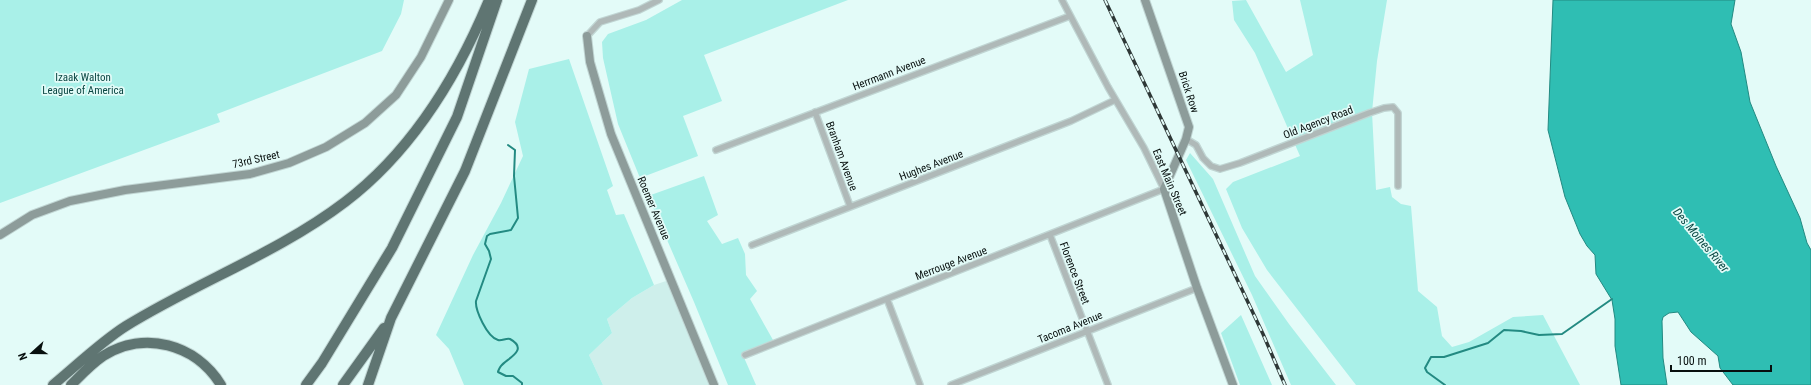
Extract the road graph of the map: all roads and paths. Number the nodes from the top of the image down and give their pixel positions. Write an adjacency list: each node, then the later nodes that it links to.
1 (449, 0): 17 (street, 73rd Street)
2 (489, 0): 25 (highway)
3 (497, 0): 28 (highway)
4 (532, 0): 22 (highway)
5 (658, 0): 9 (street)
6 (1062, 0): 8 (street, East Main Street)
7 (1146, 0): 12 (street, Brick Row)
8 (1070, 16): 10 (street, East Main Street); 11 (street, Herrmann Avenue)
9 (587, 36): 31 (street, Roemer Avenue)
10 (1116, 100): 15 (street, East Main Street); 16 (street, Hughes Avenue)
11 (815, 112): 13 (street, Herrmann Avenue); 16 (street, Branham Avenue)
12 (1186, 139): 14 (street, Old Agency Road); 15 (street, Brick Row)
13 (716, 150)
14 (1398, 186)
15 (1164, 189): 18 (street, Merrouge Avenue); 20 (street, East Main Street)
16 (850, 206): 19 (street, Hughes Avenue)
17 (0, 235)
18 (1050, 235): 21 (street, Merrouge Avenue); 23 (street, Florence Street)
19 (752, 245)
20 (1197, 288): 23 (street, Tacoma Avenue); 35 (street, East Main Street)
21 (887, 299): 24 (street, Merrouge Avenue); 32 (street)
22 (391, 318): 29 (highway); 30 (highway)
23 (1087, 331): 33 (street, Tacoma Avenue); 34 (street, Florence Street)
24 (745, 354)
25 (54, 385)
26 (71, 385): 27 (highway)
27 (221, 385)
28 (306, 385)
29 (343, 385)
30 (368, 385)
31 (714, 385)
32 (920, 385)
33 (951, 385)
34 (1108, 385)
35 (1232, 385)

